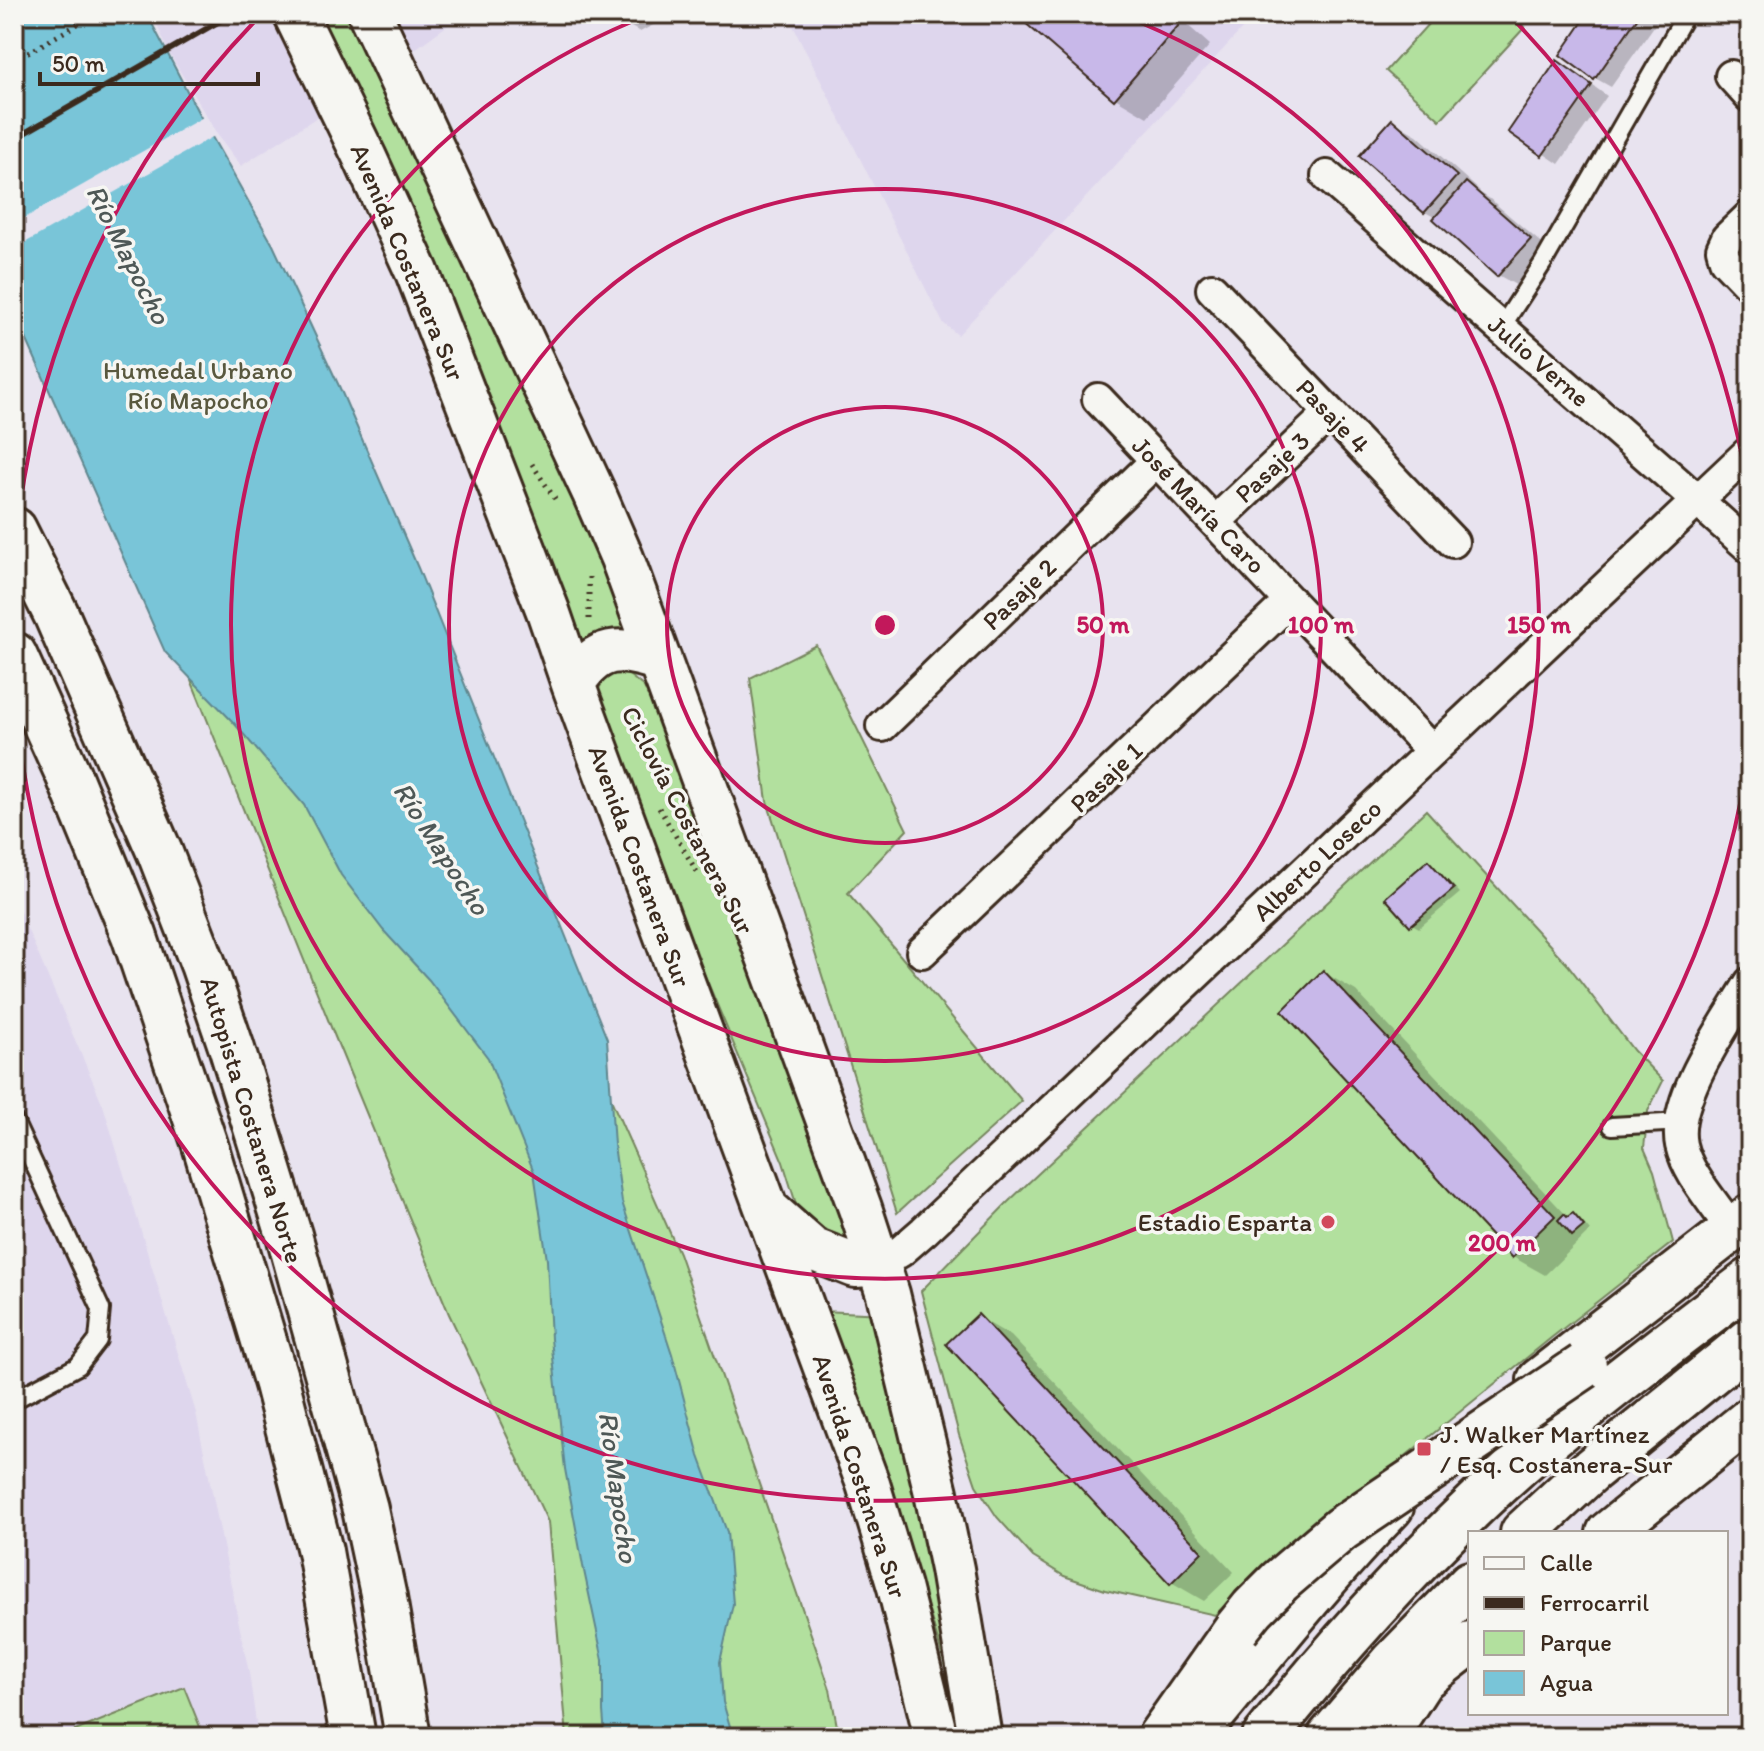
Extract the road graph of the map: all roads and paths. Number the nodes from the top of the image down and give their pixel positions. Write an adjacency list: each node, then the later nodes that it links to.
1 (95, 14): 5 (path)
2 (295, 14): 26 (main road, Avenida Costanera Sur)
3 (370, 14): 25 (main road)
4 (1686, 14): 10 (lane)
5 (14, 61)
6 (1327, 176): 10 (street, Julio Verne)
7 (1750, 216): 8 (street)
8 (1750, 286)
9 (1212, 289): 12 (street, Pasaje 4)
10 (1501, 328): 16 (street, Julio Verne)
11 (1098, 399): 15 (street, José María Caro)
12 (1330, 413): 18 (street, Pasaje 3); 20 (street, Pasaje 4)
13 (1750, 451): 16 (street, Alberto Loseco)
14 (529, 461): 17 (path)
15 (1156, 461): 18 (street, José María Caro); 27 (street, Pasaje 2)
16 (1698, 500): 21 (street, Julio Verne); 28 (street, Alberto Loseco)
17 (562, 509)
18 (1215, 522): 23 (street, José María Caro)
19 (14, 530): 46 (highway, Autopista Costanera Norte)
20 (1453, 542)
21 (1750, 548)
22 (589, 568): 26 (path)
23 (1290, 601): 28 (street, José María Caro); 31 (street, Pasaje 1)
24 (14, 655): 49 (highway, Autopista Costanera Norte)
25 (660, 660): 26 (main road); 38 (main road)
26 (582, 673): 36 (main road, Avenida Costanera Sur)
27 (882, 726)
28 (1432, 751): 38 (street, Alberto Loseco)
29 (655, 801): 30 (path, Ciclovía Costanera Sur)
30 (703, 883)
31 (922, 952)
32 (1750, 983): 34 (street)
33 (14, 1121): 41 (lane)
34 (1682, 1122): 35 (lane); 37 (street)
35 (1612, 1126)
36 (766, 1208): 38 (main road); 52 (main road, Avenida Costanera Sur)
37 (1744, 1237): 54 (highway, bridge); 55 (main road)
38 (879, 1264): 53 (main road)
39 (1750, 1281): 56 (highway)
40 (1750, 1341): 43 (highway)
41 (14, 1400)
42 (1750, 1419): 44 (main road)
43 (1525, 1531)
44 (1610, 1531)
45 (1468, 1586): 57 (highway)
46 (384, 1598): 50 (highway, Autopista Costanera Norte); 51 (highway)
47 (1468, 1645): 48 (main road)
48 (1426, 1677): 57 (main road); 58 (street)
49 (353, 1737)
50 (408, 1737)
51 (429, 1737)
52 (936, 1737)
53 (980, 1737)
54 (1160, 1737)
55 (1195, 1737)
56 (1265, 1737)
57 (1333, 1737)
58 (1390, 1737)

